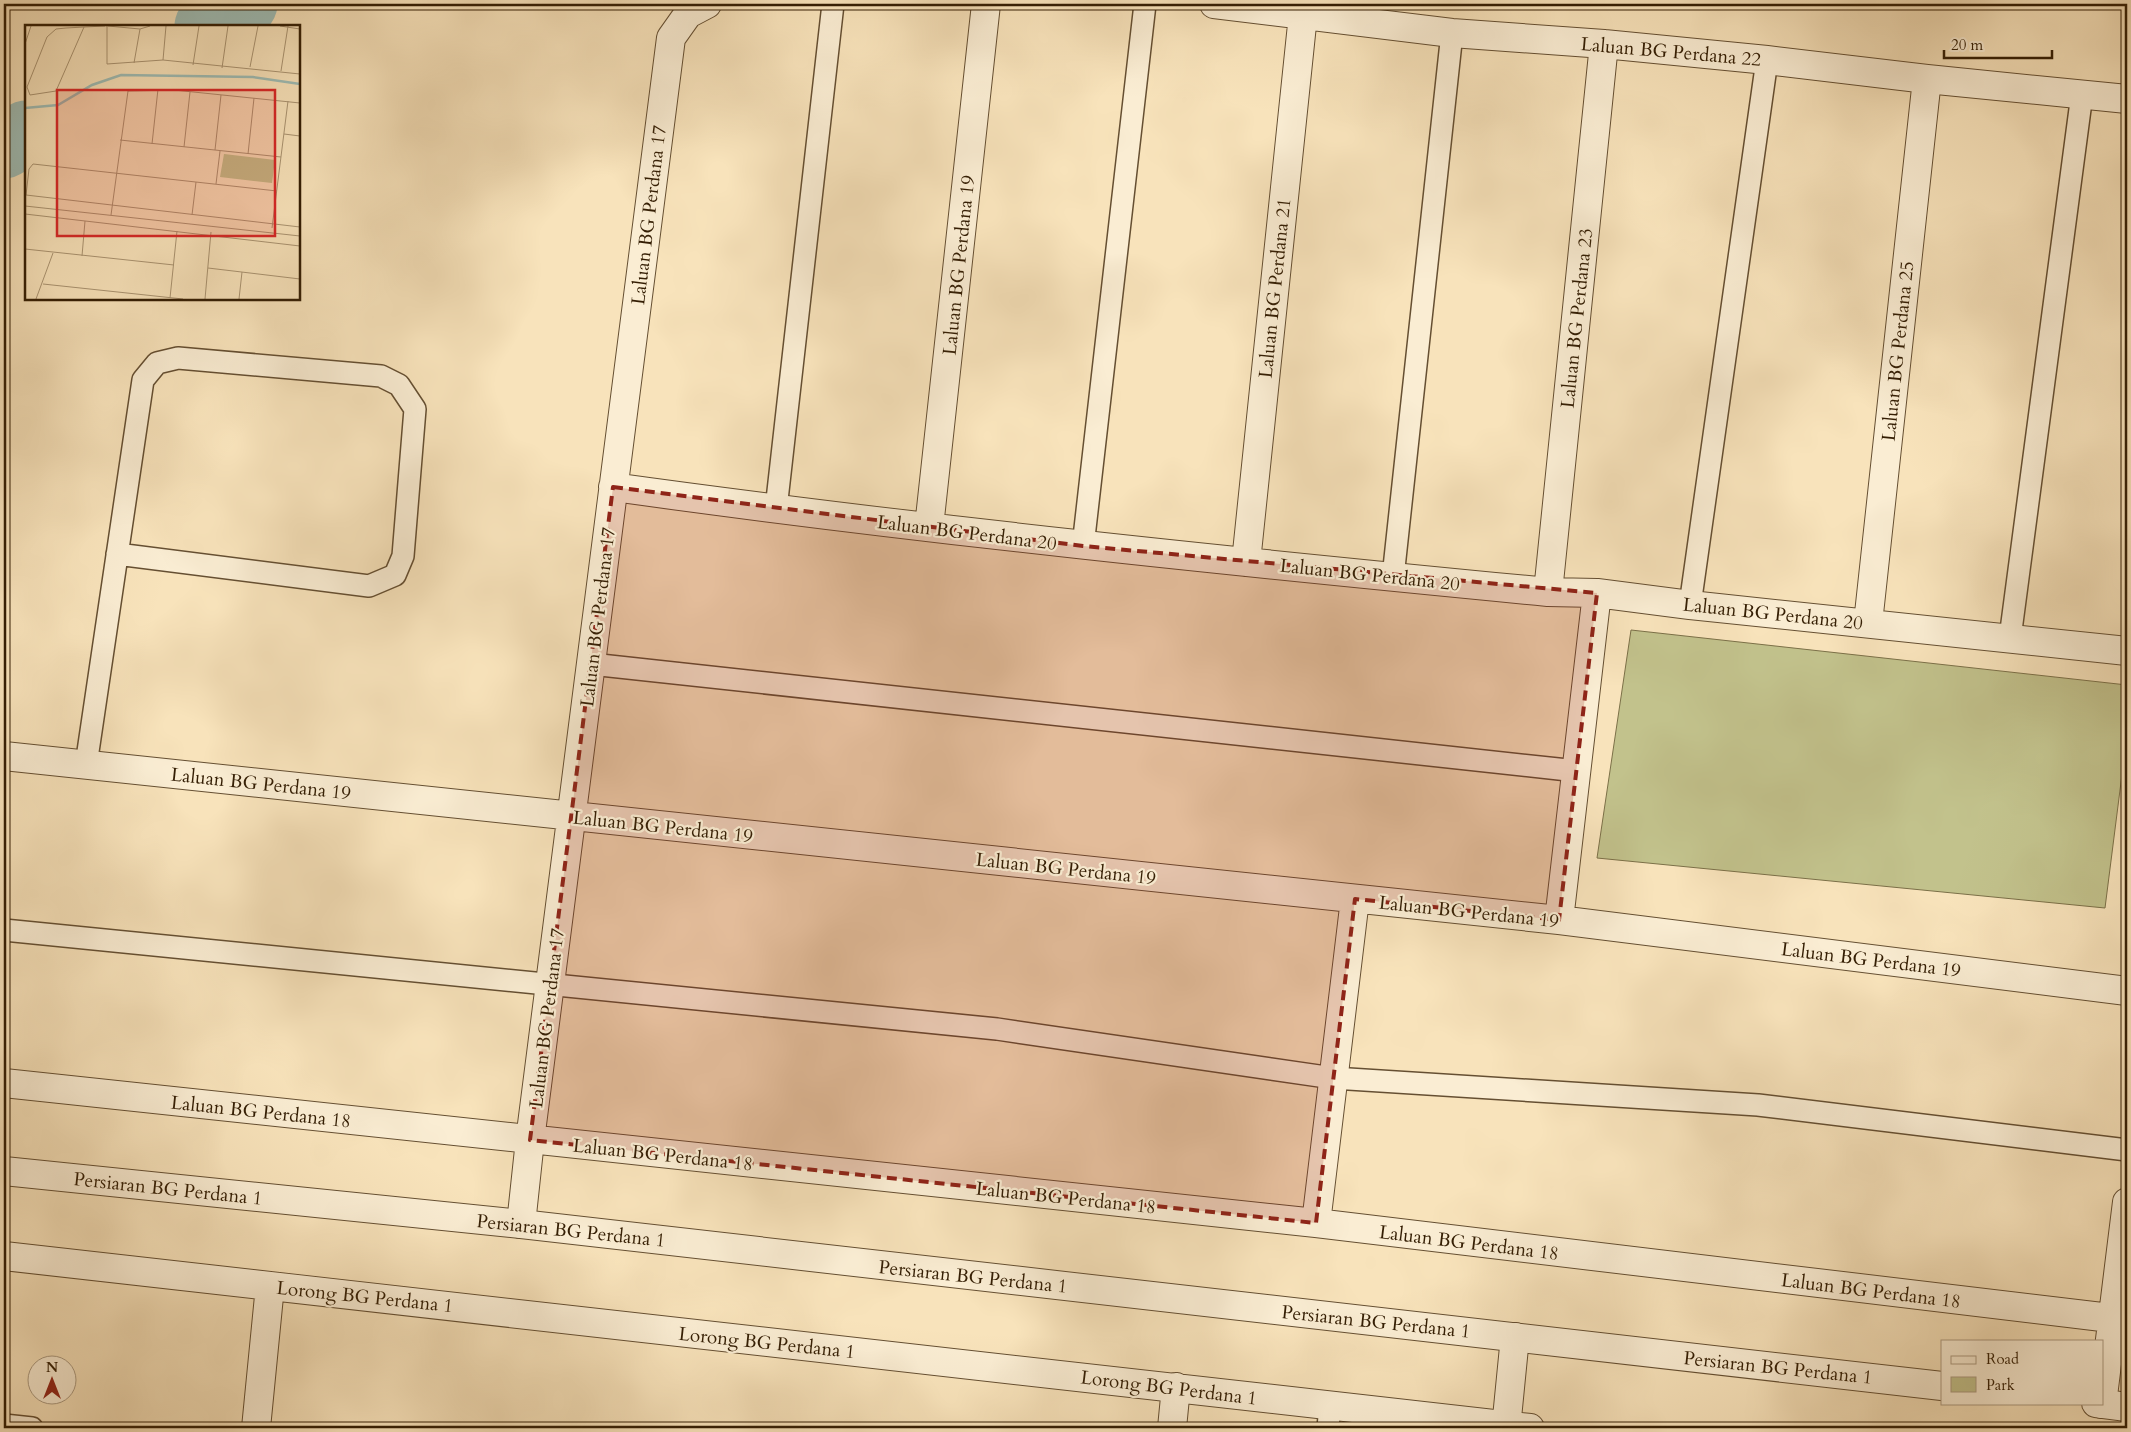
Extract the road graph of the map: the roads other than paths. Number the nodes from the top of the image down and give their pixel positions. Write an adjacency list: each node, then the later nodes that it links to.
1 (833, 4): 14 (lane)
2 (986, 4): 15 (street, Laluan BG Perdana 19)
3 (1145, 4): 16 (lane)
4 (1214, 4): 6 (street, Laluan BG Perdana 22)
5 (697, 9): 13 (street, Laluan BG Perdana 17)
6 (1303, 15): 7 (street, Laluan BG Perdana 22); 18 (street, Laluan BG Perdana 21)
7 (1452, 33): 8 (street, Laluan BG Perdana 22); 19 (lane)
8 (1604, 44): 9 (street, Laluan BG Perdana 22); 20 (street, Laluan BG Perdana 23)
9 (1767, 60): 10 (street, Laluan BG Perdana 22); 22 (lane)
10 (1927, 79): 11 (street, Laluan BG Perdana 22); 23 (street, Laluan BG Perdana 25)
11 (2082, 94): 12 (street, Laluan BG Perdana 22); 24 (lane)
12 (2127, 99)
13 (613, 487): 14 (street, Laluan BG Perdana 20); 26 (street, Laluan BG Perdana 17)
14 (776, 509): 15 (street, Laluan BG Perdana 20)
15 (929, 527): 16 (street, Laluan BG Perdana 20)
16 (1083, 546): 18 (street, Laluan BG Perdana 20)
17 (117, 554): 17 (lane); 28 (lane)
18 (1246, 562): 19 (street, Laluan BG Perdana 20)
19 (1393, 577): 20 (street, Laluan BG Perdana 20)
20 (1548, 592): 21 (street, Laluan BG Perdana 20)
21 (1596, 593): 22 (street, Laluan BG Perdana 20); 29 (street)
22 (1690, 605): 23 (street, Laluan BG Perdana 20)
23 (1868, 623): 24 (street, Laluan BG Perdana 20)
24 (2010, 638): 25 (street, Laluan BG Perdana 20)
25 (2127, 651)
26 (592, 664): 29 (lane); 30 (street, Laluan BG Perdana 17)
27 (4, 756): 28 (street, Laluan BG Perdana 19)
28 (86, 765): 30 (street, Laluan BG Perdana 19)
29 (1577, 771): 32 (street)
30 (572, 816): 31 (street, Laluan BG Perdana 19); 34 (street, Laluan BG Perdana 17)
31 (1355, 899): 32 (street, Laluan BG Perdana 19); 36 (street)
32 (1559, 920): 35 (street, Laluan BG Perdana 19)
33 (4, 930): 34 (lane)
34 (551, 983): 36 (lane); 38 (street, Laluan BG Perdana 17)
35 (2127, 991)
36 (1333, 1078): 39 (lane); 42 (street)
37 (4, 1083): 38 (street, Laluan BG Perdana 18)
38 (530, 1140): 42 (street, Laluan BG Perdana 18); 43 (street, Laluan BG Perdana 17)
39 (2127, 1150)
40 (4, 1171): 43 (street, Persiaran BG Perdana 1)
41 (2127, 1202): 46 (street)
42 (1316, 1223): 46 (street, Laluan BG Perdana 18)
43 (522, 1224): 47 (street, Persiaran BG Perdana 1)
44 (4, 1256): 45 (street, Lorong BG Perdana 1)
45 (270, 1286): 49 (street, Lorong BG Perdana 1); 55 (street)
46 (2120, 1320): 50 (street)
47 (1515, 1337): 48 (street, Persiaran BG Perdana 1); 53 (street)
48 (1941, 1386)
49 (1176, 1387): 51 (street, Lorong BG Perdana 1); 56 (street)
50 (2108, 1405)
51 (1329, 1417): 53 (street, Lorong BG Perdana 1)
52 (4, 1425): 54 (lane)
53 (1514, 1427)
54 (32, 1428)
55 (256, 1428)
56 (1172, 1428)

